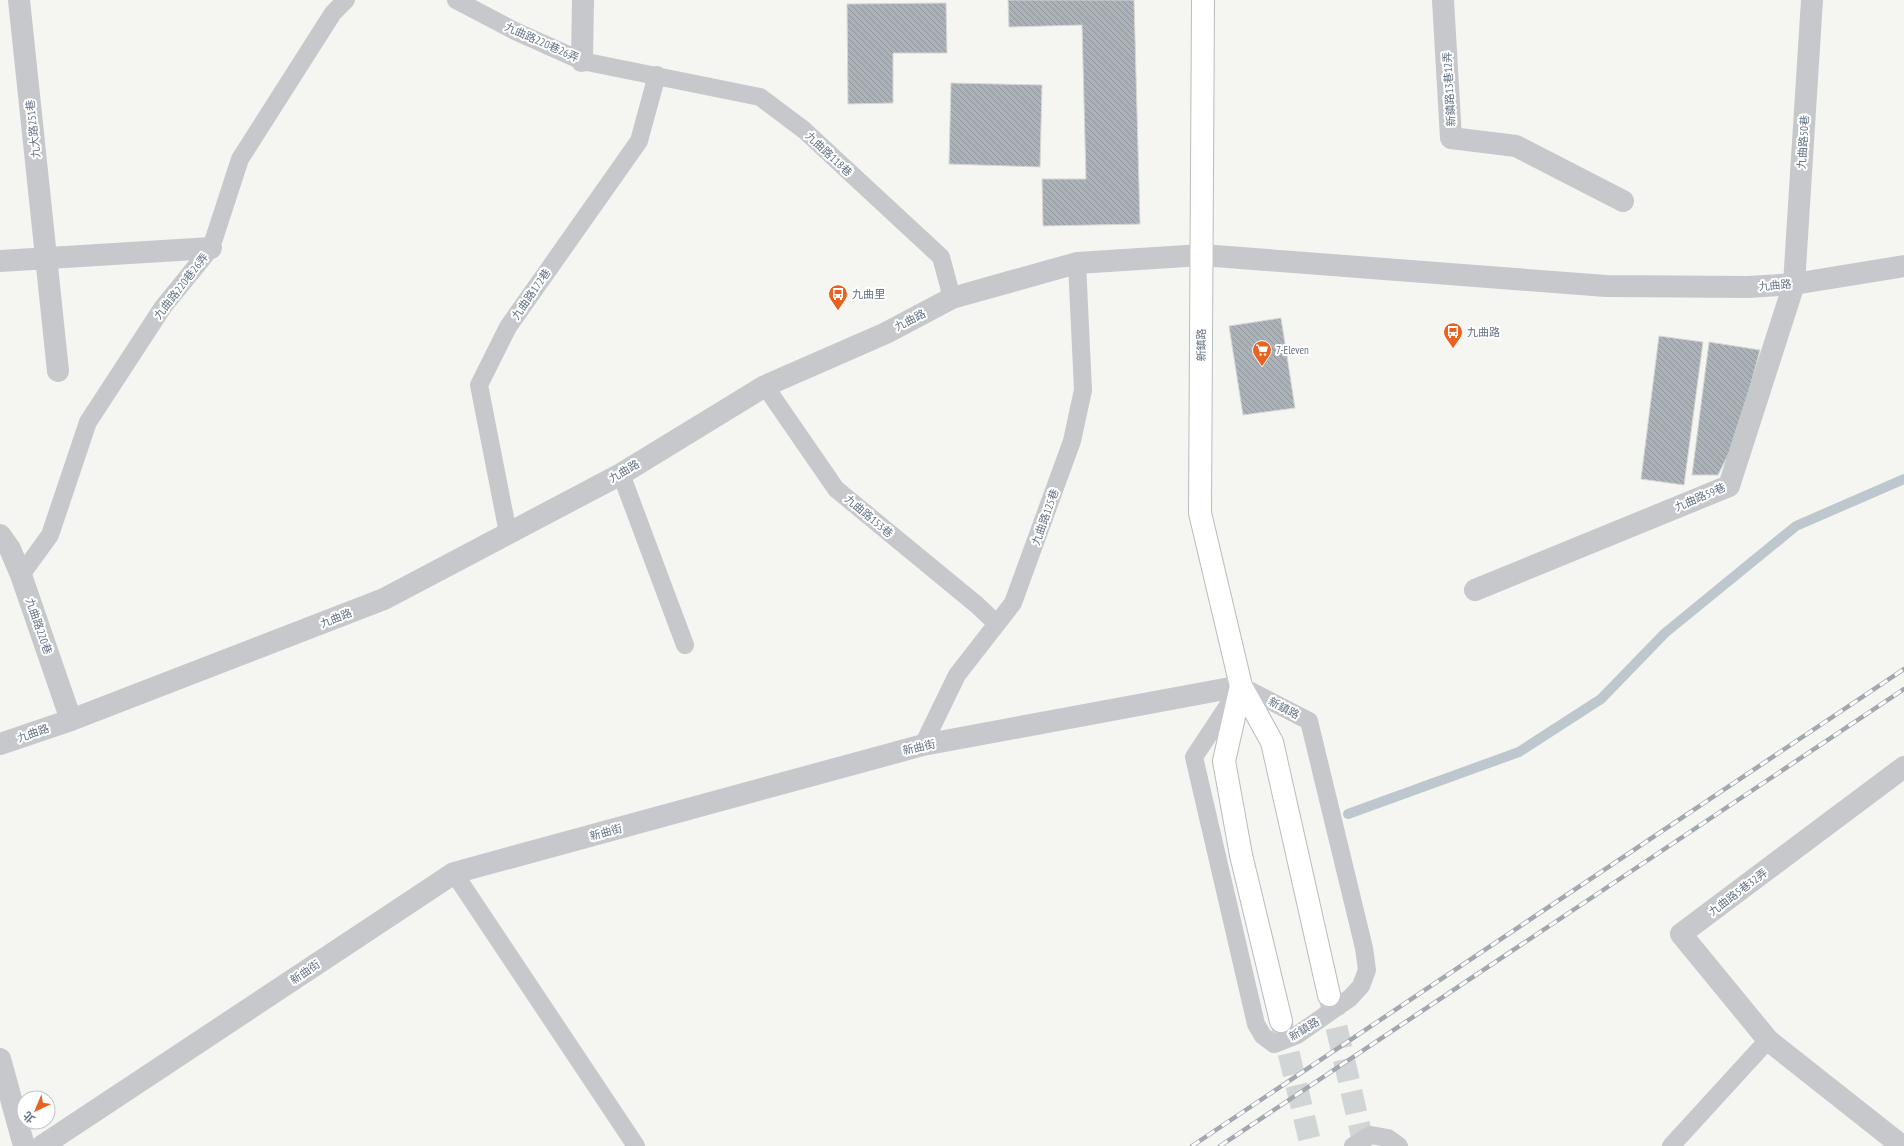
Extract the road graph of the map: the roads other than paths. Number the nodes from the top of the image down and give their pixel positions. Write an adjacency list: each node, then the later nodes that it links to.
1 (19, 0): 13 (street, 九大路251巷)
2 (346, 0): 11 (lane, 九曲路220巷26弄)
3 (456, 0): 8 (lane, 九曲路220巷26弄)
4 (583, 0): 8 (street)
5 (1203, 0): 12 (street, 新鎮路)
6 (1443, 0): 10 (street, 新鎮路13巷12弄)
7 (1812, 0): 17 (street, 九曲路50巷)
8 (582, 61): 9 (lane, 九曲路220巷26弄)
9 (657, 75): 18 (lane, 九曲路118巷); 22 (lane, 九曲路172巷)
10 (1623, 201)
11 (211, 248): 13 (street); 24 (lane, 九曲路220巷26弄)
12 (1202, 255): 15 (street, 九曲路); 17 (street, 九曲路); 28 (street, 新鎮路)
13 (46, 259): 14 (street); 19 (street, 九大路251巷)
14 (0, 261)
15 (1077, 263): 18 (street, 九曲路); 26 (lane, 九曲路125巷)
16 (1904, 266): 17 (street, 九曲路)
17 (1794, 284): 25 (street, 九曲路59巷)
18 (952, 298): 20 (street, 九曲路)
19 (58, 371)
20 (765, 386): 21 (street, 九曲路); 26 (lane, 九曲路153巷)
21 (621, 474): 22 (street, 九曲路); 27 (lane)
22 (508, 533): 29 (street, 九曲路)
23 (0, 535): 24 (street, 九曲路220巷)
24 (22, 575): 29 (street, 九曲路220巷)
25 (1475, 590)
26 (997, 624): 31 (lane, 九曲路125巷)
27 (685, 645)
28 (1241, 686): 28 (lane, 新鎮路); 31 (street, 新曲街); 34 (street, 新鎮路); 35 (street, 新鎮路)
29 (71, 720): 30 (street, 九曲路)
30 (0, 744)
31 (924, 745): 33 (street, 新曲街)
32 (1904, 767): 36 (street, 九曲路5巷32弄)
33 (454, 873): 39 (street, 新曲街); 40 (lane)
34 (1330, 995)
35 (1281, 1021)
36 (1768, 1040): 43 (lane); 44 (street, 九曲路5巷32弄)
37 (0, 1059): 38 (street)
38 (24, 1146)
39 (42, 1146)
40 (636, 1146)
41 (1354, 1146): 42 (lane)
42 (1399, 1146)
43 (1671, 1146)
44 (1902, 1146)

